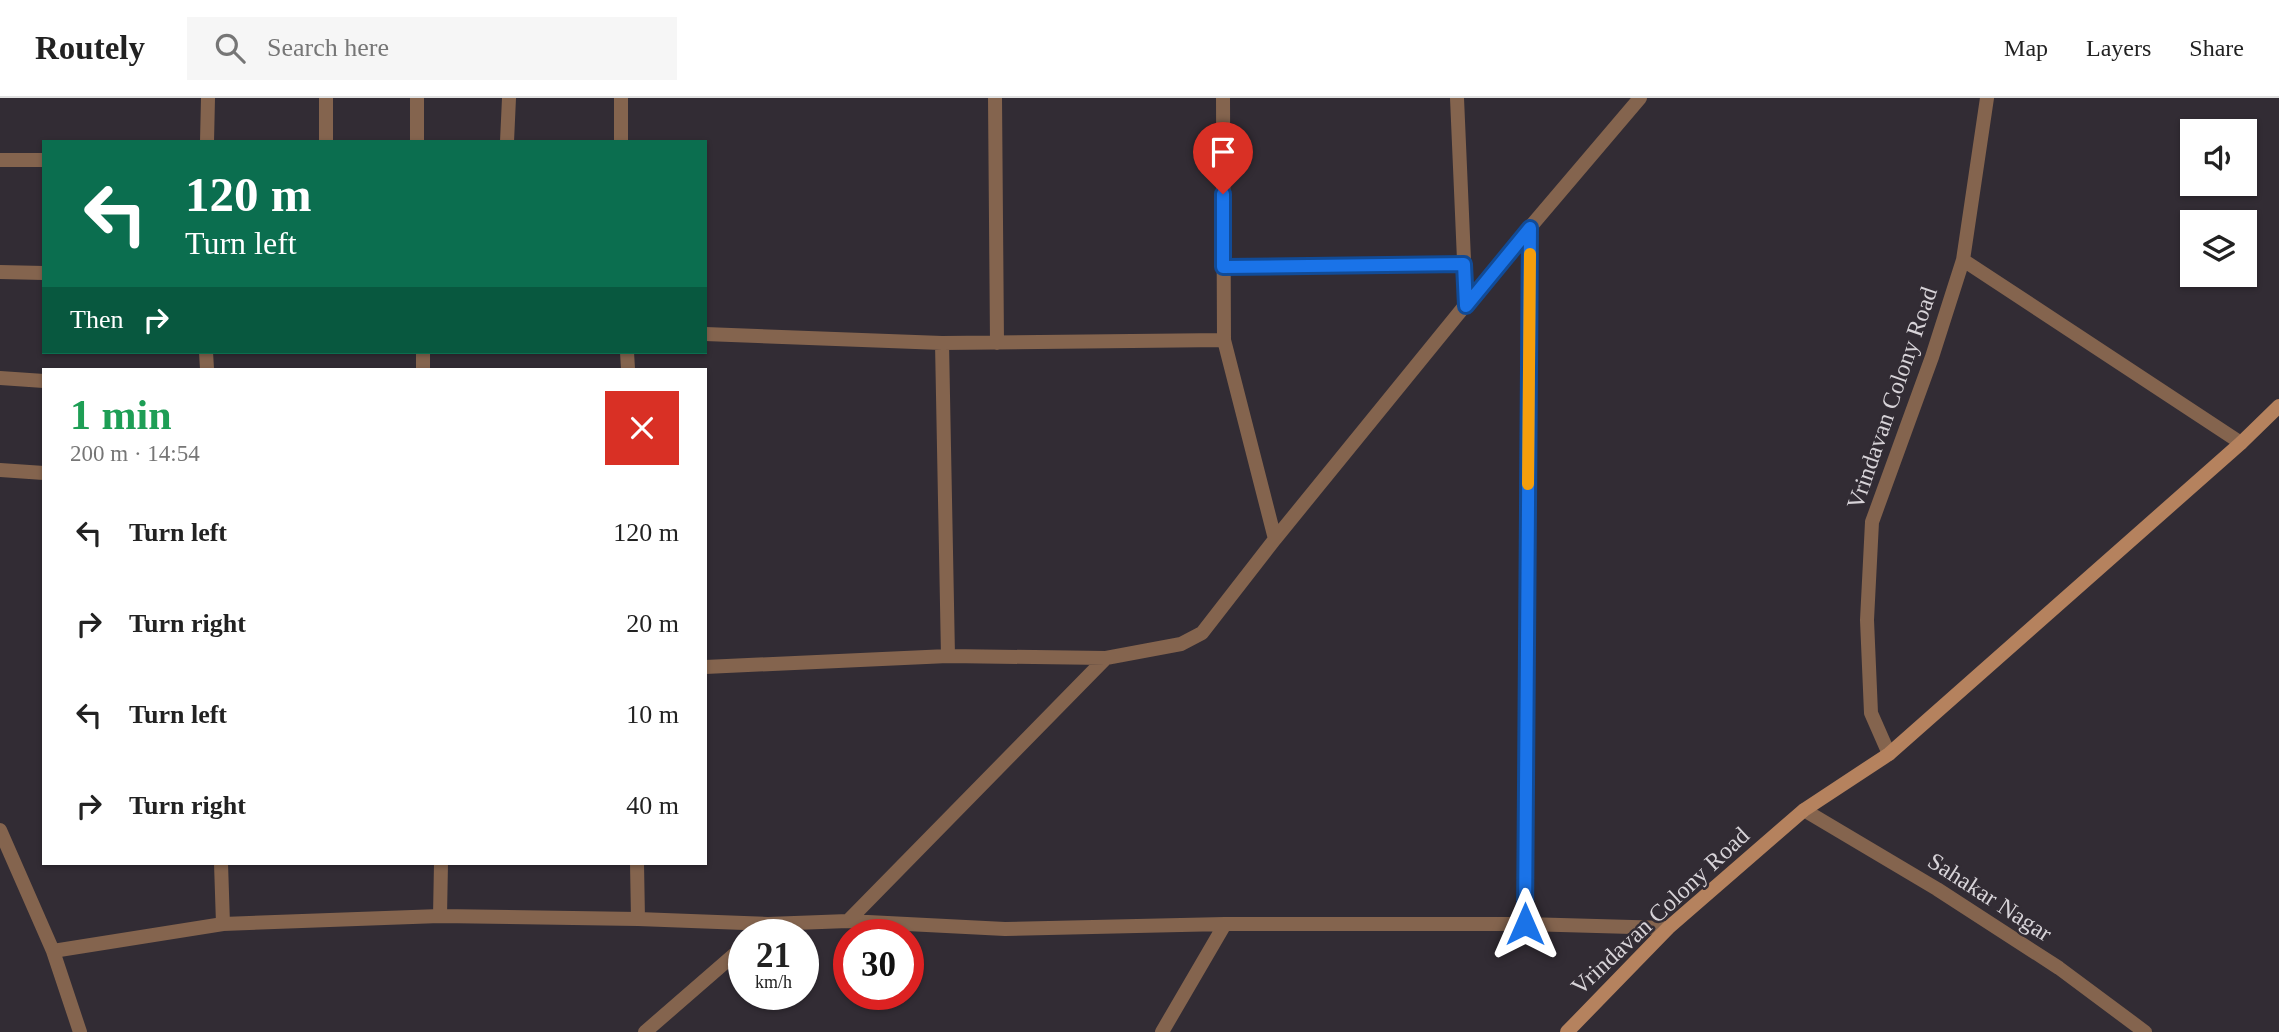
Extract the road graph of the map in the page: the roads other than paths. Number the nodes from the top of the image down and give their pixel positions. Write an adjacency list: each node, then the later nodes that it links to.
1 (208, 98): 11 (street)
2 (326, 98): 12 (street)
3 (417, 98): 13 (street)
4 (509, 98): 14 (street)
5 (621, 98): 15 (street)
6 (995, 98): 28 (street)
7 (1223, 98): 21 (street)
8 (1457, 98): 20 (street)
9 (1640, 98): 18 (street)
10 (1987, 98): 19 (street, Vrindavan Colony Road)
11 (207, 140)
12 (326, 140)
13 (417, 140)
14 (507, 140)
15 (621, 140)
16 (0, 160): 17 (street)
17 (42, 160)
18 (1530, 228): 24 (street); 51 (street)
19 (1963, 260): 32 (street); 39 (street, Vrindavan Colony Road)
20 (1464, 264): 21 (street); 24 (street)
21 (1223, 267): 26 (street)
22 (0, 272): 23 (street)
23 (42, 274)
24 (1466, 306): 35 (street)
25 (707, 334): 27 (street)
26 (1224, 340): 28 (street); 35 (street)
27 (942, 343): 28 (street); 36 (street)
28 (998, 343)
29 (0, 379): 30 (street)
30 (42, 381)
31 (2279, 406): 32 (street, Vrindavan Colony Road)
32 (2241, 443): 39 (street, Vrindavan Colony Road)
33 (0, 470): 34 (street)
34 (42, 473)
35 (1275, 540): 37 (street)
36 (948, 656): 37 (street); 38 (street)
37 (1106, 658): 47 (street)
38 (707, 667)
39 (1889, 754): 40 (street, Vrindavan Colony Road)
40 (1804, 810): 53 (street, Vrindavan Colony Road); 60 (street, Sahakar Nagar)
41 (0, 830): 54 (street)
42 (221, 865): 49 (street)
43 (441, 865): 45 (street)
44 (637, 865): 46 (street)
45 (440, 916): 46 (street); 49 (street)
46 (638, 919): 48 (street)
47 (850, 919)
48 (728, 922)
49 (223, 924): 54 (street)
50 (1225, 924): 51 (street); 52 (street); 58 (street)
51 (1525, 924): 53 (street)
52 (924, 925)
53 (1668, 928): 59 (street, Vrindavan Colony Road)
54 (53, 951): 56 (street)
55 (728, 960): 57 (street)
56 (80, 1032)
57 (645, 1032)
58 (1162, 1032)
59 (1567, 1032)
60 (2145, 1032)

